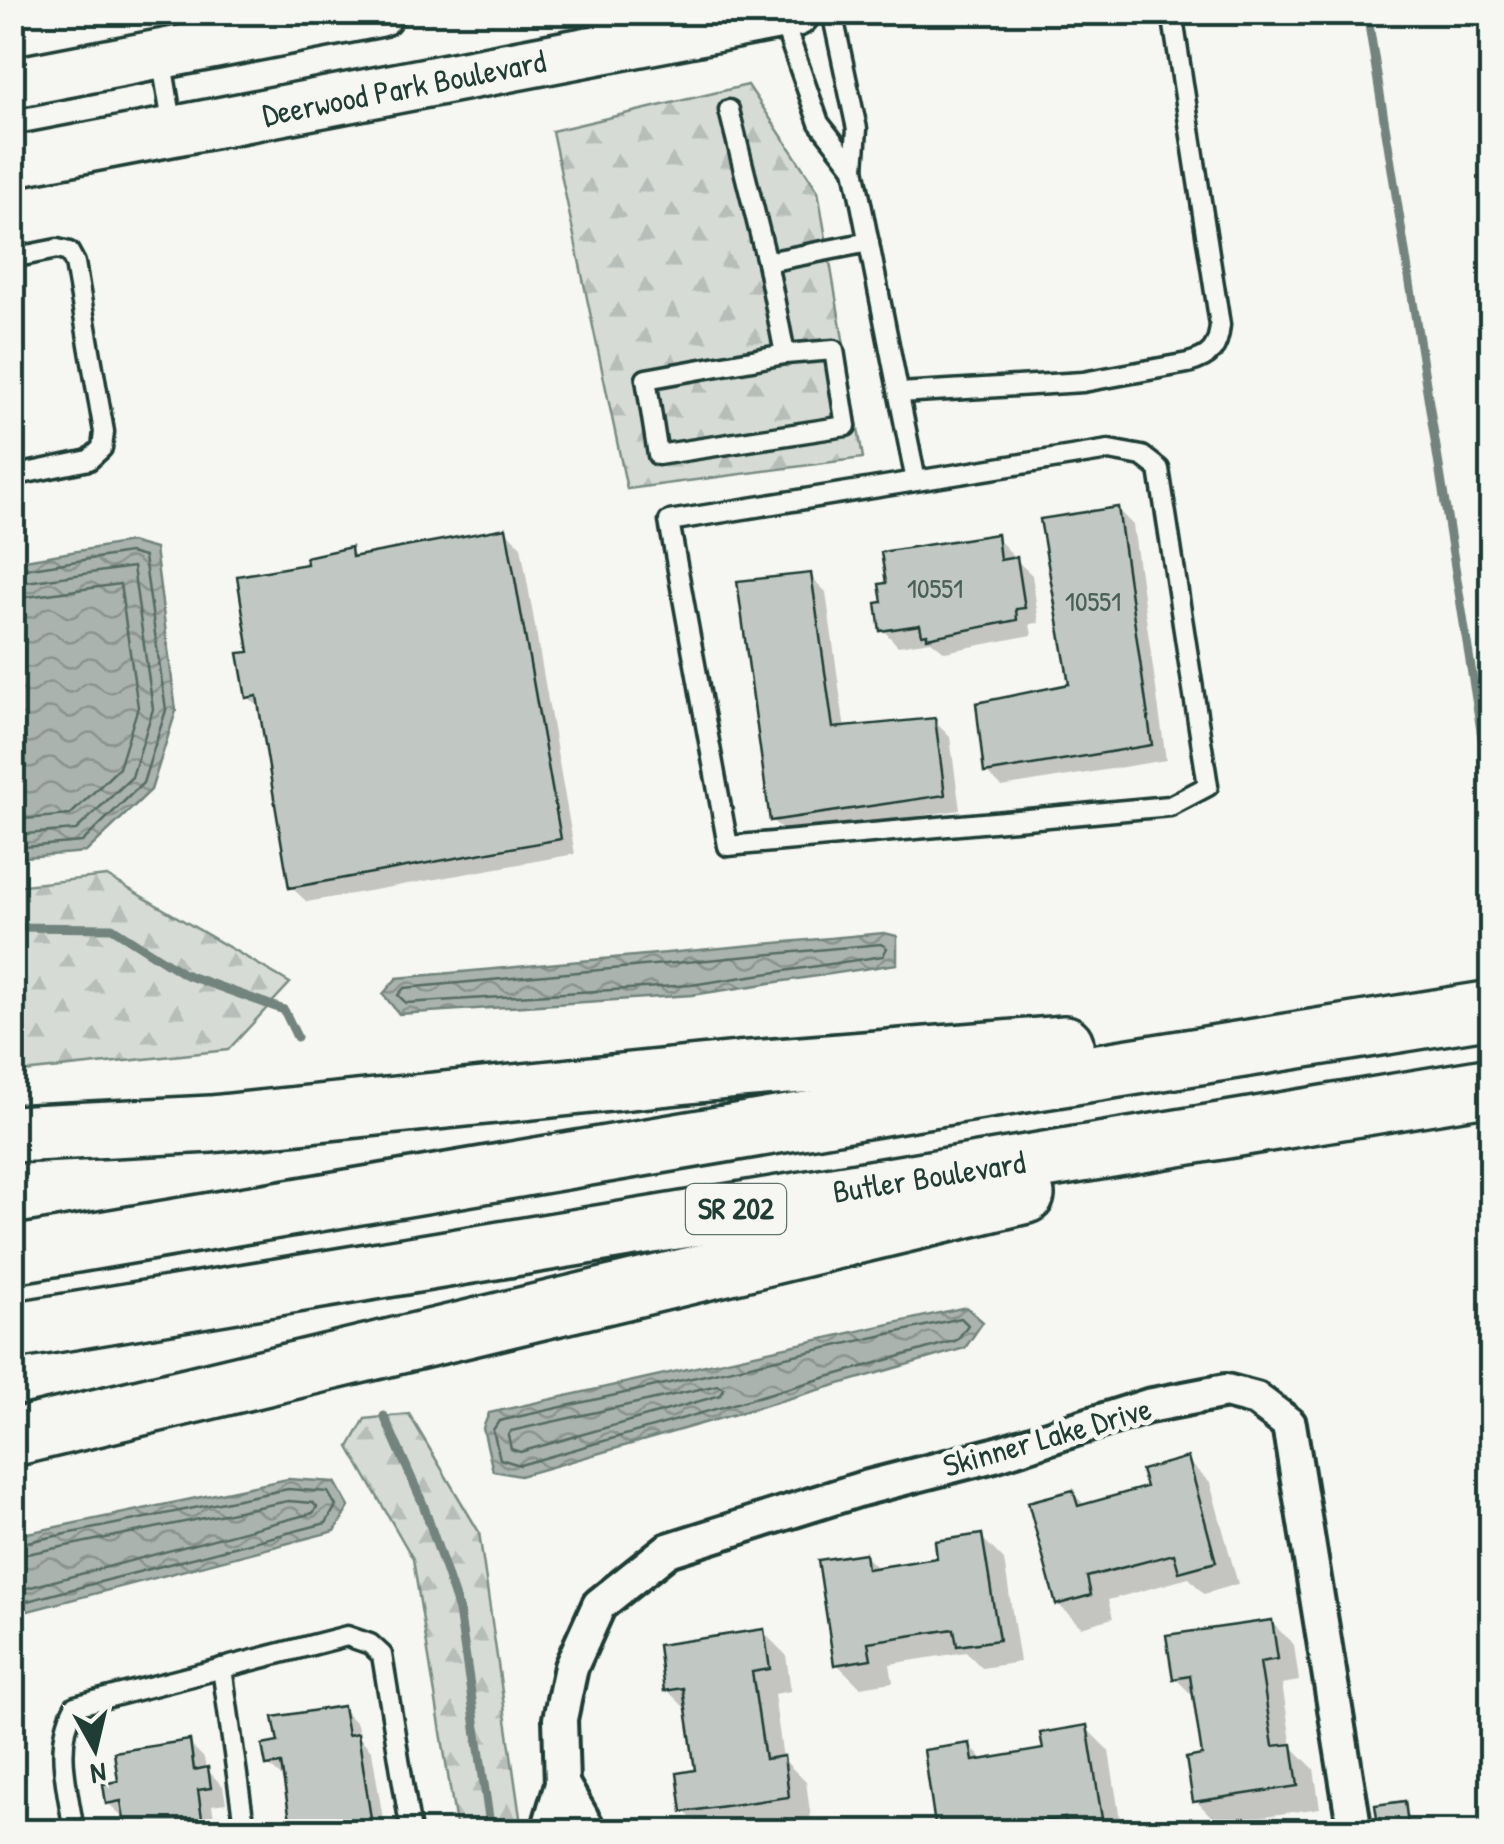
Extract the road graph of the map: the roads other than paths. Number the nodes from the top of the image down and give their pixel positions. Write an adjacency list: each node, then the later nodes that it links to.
1 (379, 12): 5 (main road)
2 (832, 12): 10 (lane)
3 (1172, 12): 15 (lane)
4 (786, 13): 8 (main road, Deerwood Park Boulevard); 10 (lane)
5 (161, 55): 6 (main road); 8 (lane)
6 (12, 83)
7 (729, 110): 13 (lane)
8 (174, 132): 9 (main road, Deerwood Park Boulevard)
9 (12, 162)
10 (854, 168): 11 (lane)
11 (870, 242): 13 (lane); 15 (lane)
12 (12, 258): 16 (lane)
13 (767, 262): 14 (lane)
14 (785, 354): 14 (lane)
15 (899, 392): 17 (lane)
16 (12, 476)
17 (916, 481): 17 (lane)
18 (1469, 1012): 20 (highway); 21 (highway, SR 202)
19 (1476, 1088): 22 (highway, Butler Boulevard / SR 202); 23 (highway)
20 (12, 1134)
21 (12, 1255)
22 (12, 1331)
23 (12, 1438)
24 (222, 1668): 26 (lane); 27 (lane); 28 (lane)
25 (562, 1784): 29 (street, Skinner Lake Drive); 30 (street, Skinner Lake Drive); 31 (street, Skinner Lake Drive)
26 (74, 1832)
27 (246, 1832)
28 (411, 1832)
29 (552, 1832)
30 (590, 1832)
31 (1355, 1832)

